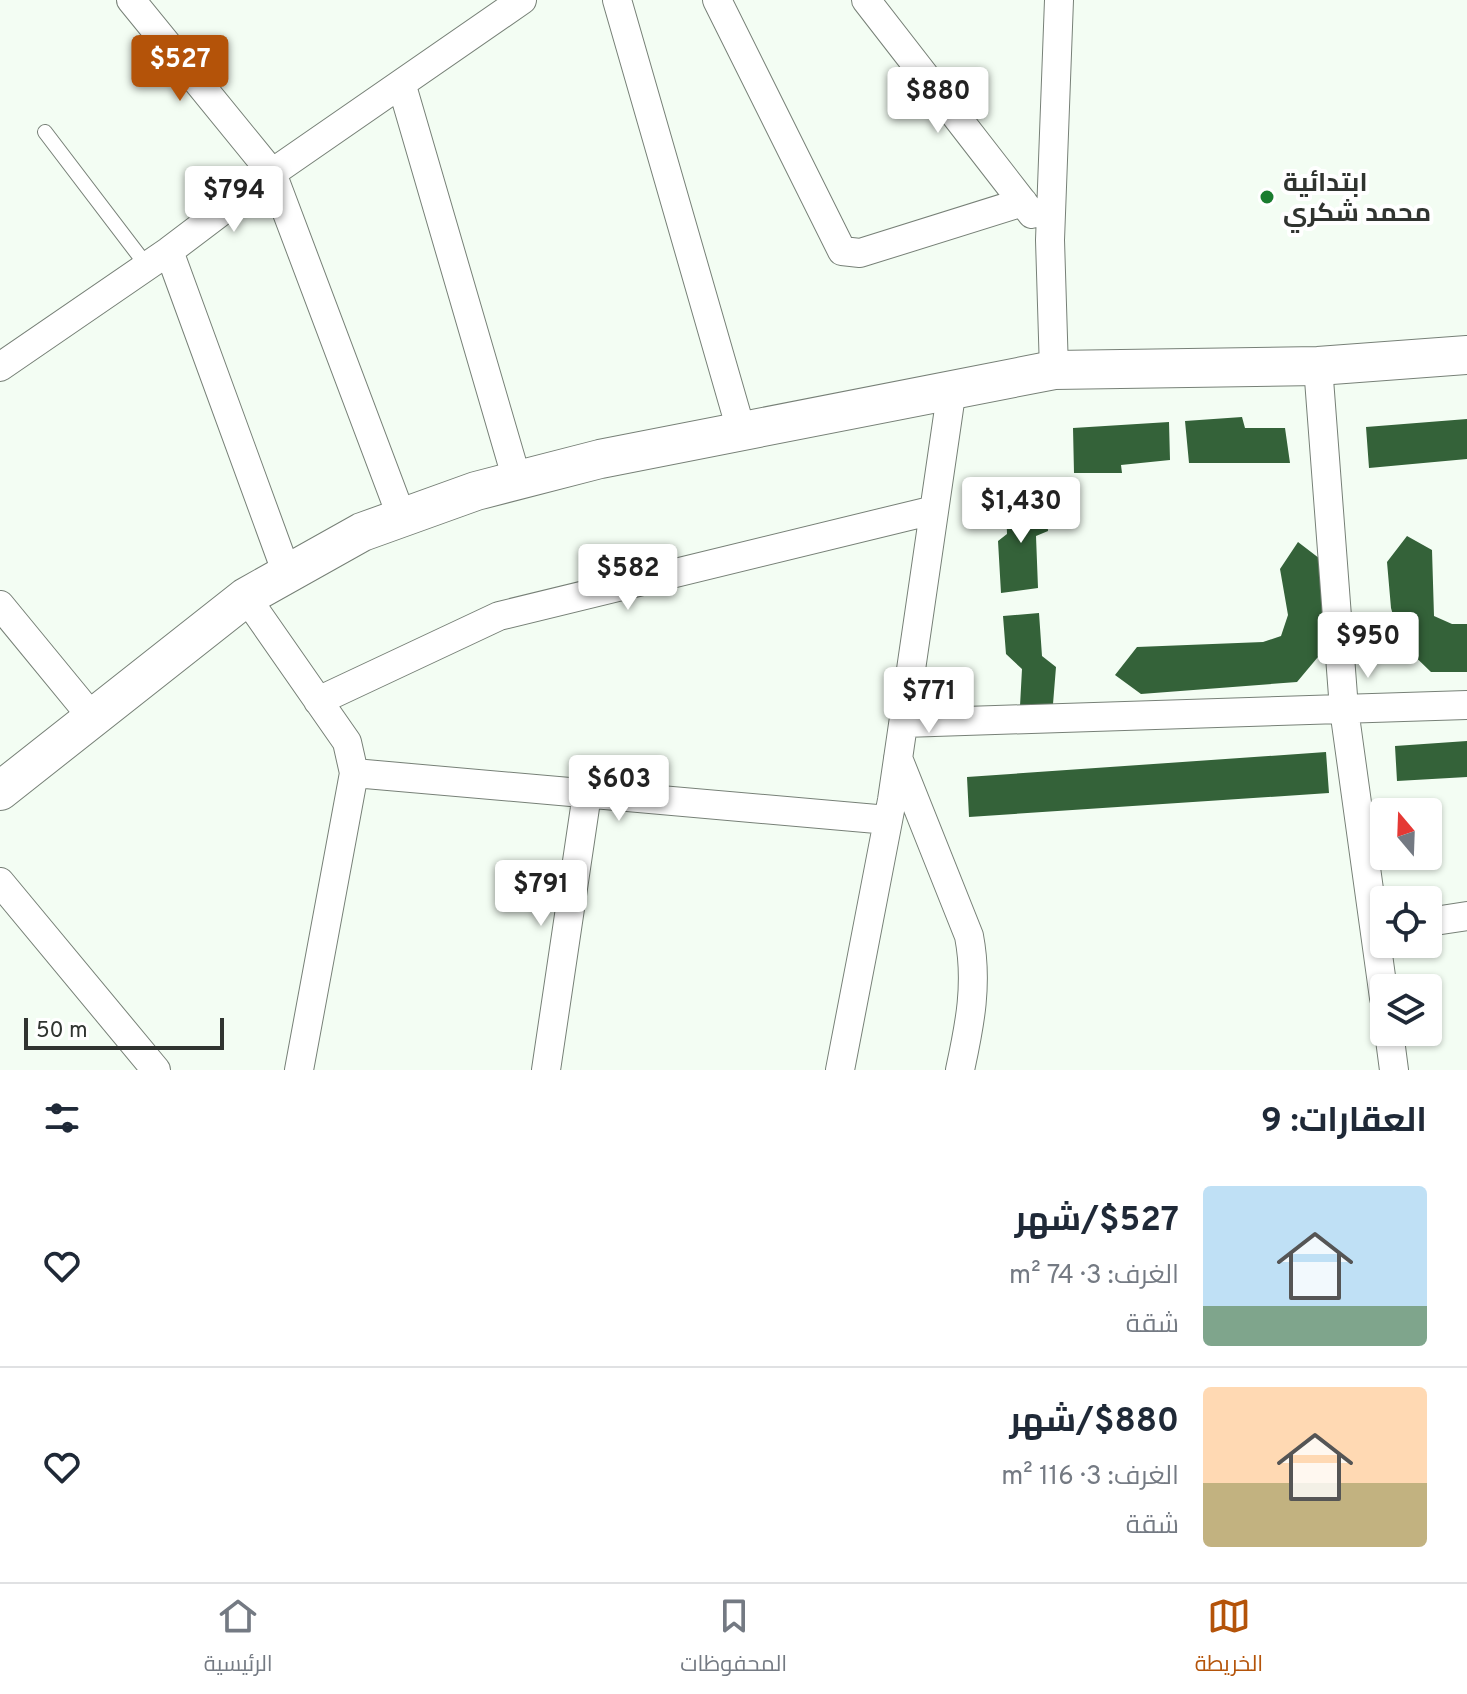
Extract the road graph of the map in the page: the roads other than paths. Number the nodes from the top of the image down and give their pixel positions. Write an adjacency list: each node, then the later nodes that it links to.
1 (131, 0): 10 (street)
2 (522, 0): 7 (street)
3 (617, 0): 19 (street)
4 (717, 0): 11 (street)
5 (866, 0): 11 (street)
6 (1059, 0): 12 (street)
7 (487, 9): 8 (street)
8 (402, 86): 10 (street); 20 (street)
9 (45, 132): 13 (lane)
10 (272, 173): 13 (street); 22 (street)
11 (1023, 202): 12 (street)
12 (1050, 240): 17 (street)
13 (158, 258): 16 (street); 23 (street)
14 (1467, 355): 15 (street)
15 (1318, 366): 17 (street); 28 (street)
16 (0, 367)
17 (1054, 370): 18 (street)
18 (952, 388): 19 (street); 21 (street)
19 (741, 430): 20 (street)
20 (517, 480): 22 (street)
21 (934, 510): 26 (street); 30 (street)
22 (402, 518): 23 (street)
23 (287, 574): 24 (street)
24 (246, 597): 26 (street); 29 (street)
25 (0, 605): 29 (street)
26 (318, 701): 32 (street)
27 (1467, 705): 28 (street)
28 (1344, 709): 30 (street); 37 (street)
29 (92, 717): 33 (street)
30 (904, 723): 31 (street)
31 (898, 758): 35 (street); 45 (street)
32 (354, 773): 34 (street); 42 (street)
33 (0, 791)
34 (587, 794): 35 (street); 43 (street)
35 (888, 820): 44 (street)
36 (0, 882): 41 (street)
37 (1372, 886)
38 (1467, 916): 39 (street)
39 (1442, 920)
40 (1391, 1046): 46 (street)
41 (156, 1070)
42 (299, 1070)
43 (546, 1070)
44 (840, 1070)
45 (960, 1070)
46 (1394, 1070)

